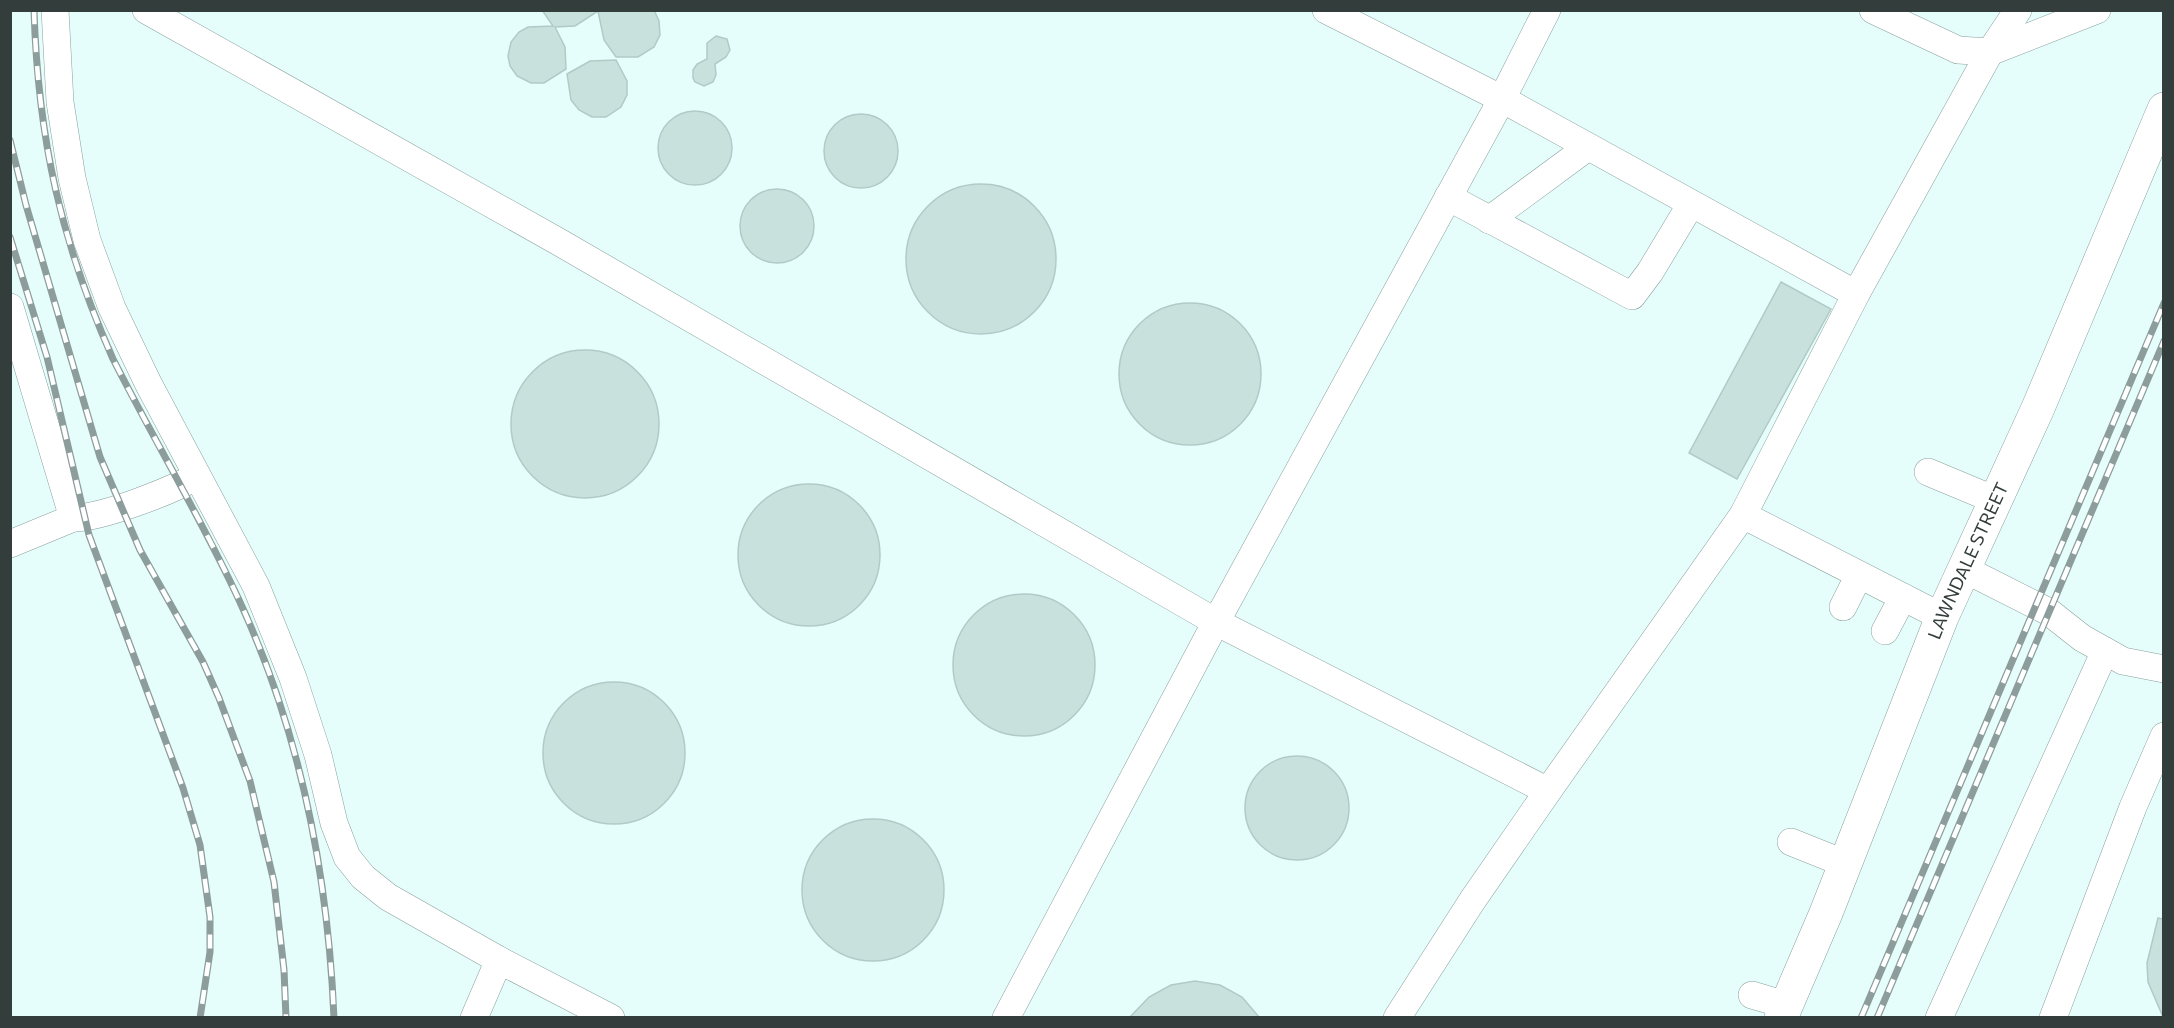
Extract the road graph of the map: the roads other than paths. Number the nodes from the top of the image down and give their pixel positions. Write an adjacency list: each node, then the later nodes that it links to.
1 (55, 10): 18 (lane)
2 (146, 10): 28 (lane)
3 (1326, 10): 9 (lane)
4 (1547, 10): 9 (lane)
5 (1873, 10): 8 (lane)
6 (2018, 10): 8 (lane)
7 (2097, 10): 8 (lane)
8 (1990, 52): 15 (lane)
9 (1502, 99): 11 (lane); 12 (lane)
10 (2163, 109): 19 (main road, LAWNDALE STREET)
11 (1588, 147): 13 (lane); 14 (lane)
12 (1448, 197): 14 (lane); 28 (lane)
13 (1691, 204): 14 (lane); 15 (lane)
14 (1489, 220)
15 (1856, 294): 20 (lane)
16 (10, 307): 21 (lane)
17 (1928, 472): 19 (lane)
18 (197, 476): 21 (lane); 37 (lane)
19 (1995, 500): 23 (main road, LAWNDALE STREET)
20 (1743, 515): 24 (lane); 34 (lane)
21 (73, 518): 22 (lane)
22 (10, 544)
23 (1964, 569): 27 (main road, LAWNDALE STREET); 30 (lane)
24 (1859, 575): 25 (lane); 26 (lane)
25 (1903, 597): 27 (lane); 29 (lane)
26 (1843, 607)
27 (1942, 617): 36 (main road, LAWNDALE STREET)
28 (1216, 622): 34 (lane); 42 (lane)
29 (1885, 631)
30 (2105, 651): 31 (lane); 44 (lane)
31 (2163, 669)
32 (2163, 736): 33 (lane)
33 (2157, 770): 45 (lane)
34 (1548, 790): 43 (lane)
35 (1791, 842): 36 (lane)
36 (1846, 864): 39 (main road, LAWNDALE STREET)
37 (499, 960): 40 (lane); 41 (lane)
38 (1752, 995): 39 (lane)
39 (1783, 1011)
40 (474, 1017)
41 (611, 1017)
42 (1006, 1017)
43 (1397, 1017)
44 (1939, 1017)
45 (2053, 1017)

